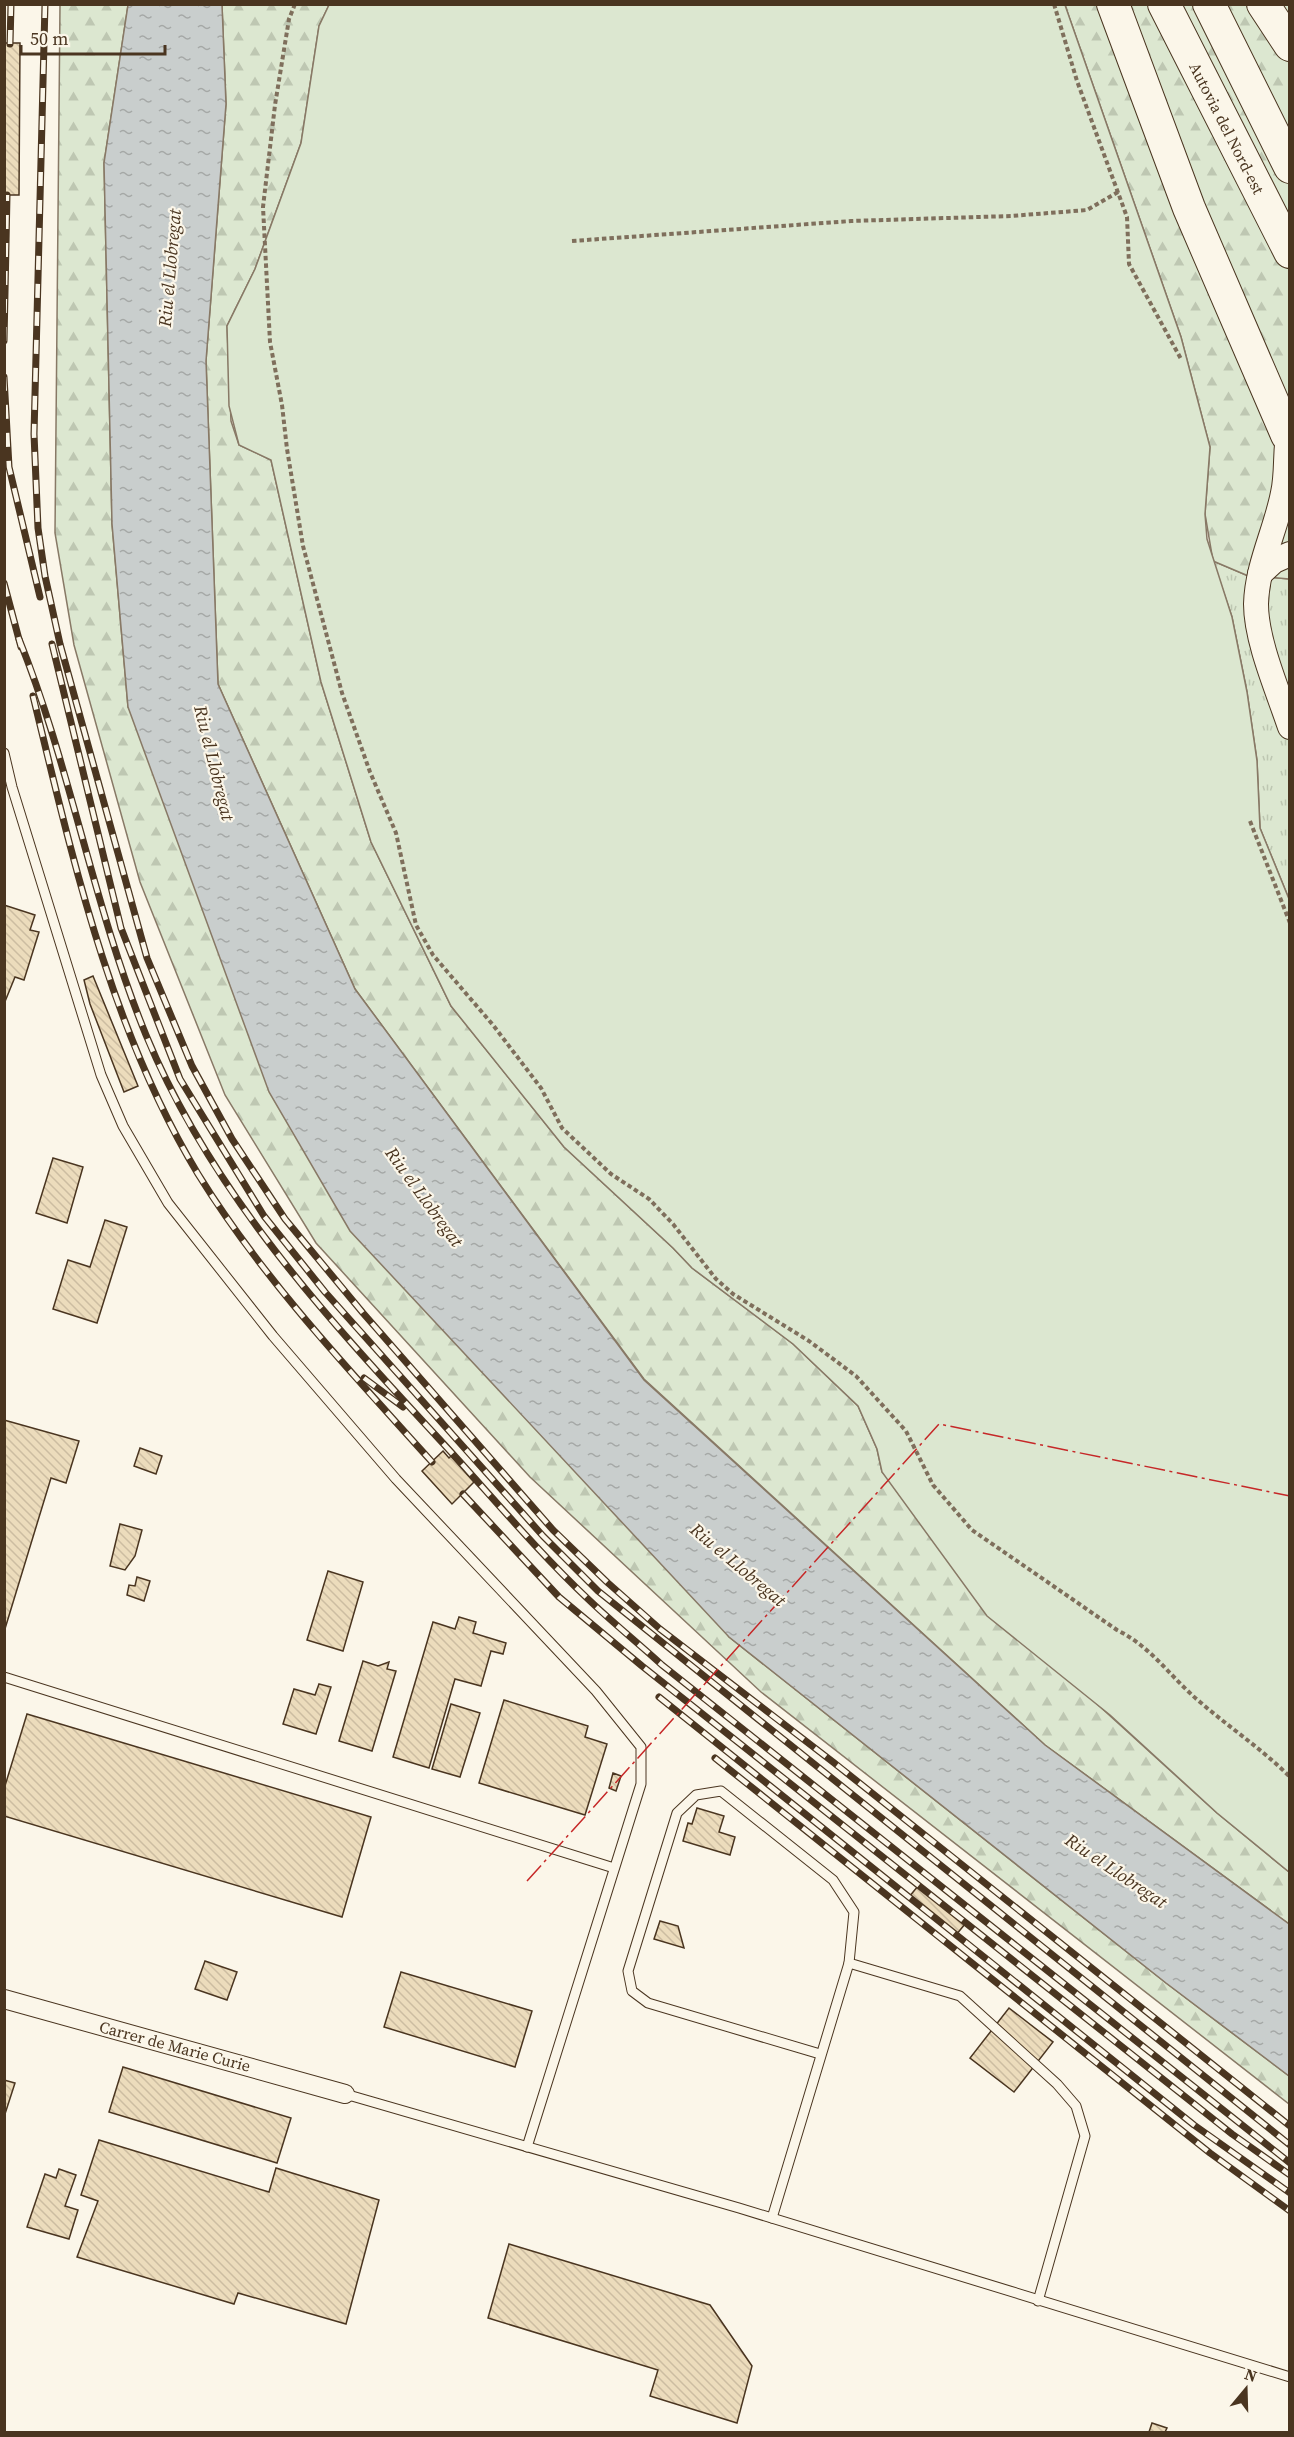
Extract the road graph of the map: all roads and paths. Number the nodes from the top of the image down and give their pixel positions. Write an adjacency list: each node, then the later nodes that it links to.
1 (295, 4): 23 (path)
2 (1054, 4): 9 (path)
3 (1113, 4): 13 (highway)
4 (1164, 4): 11 (highway, Autovia del Nord-est)
5 (1209, 4): 8 (highway)
6 (1263, 4): 7 (highway)
7 (1290, 45)
8 (1290, 167)
9 (1118, 192): 10 (path); 12 (path)
10 (572, 242)
11 (1290, 252)
12 (1181, 359)
13 (1288, 430): 14 (main road)
14 (1287, 490): 16 (main road)
15 (1290, 554): 16 (main road)
16 (1260, 574): 17 (main road)
17 (1290, 727)
18 (4, 753): 19 (lane)
19 (8, 788): 24 (lane)
20 (1250, 821): 21 (path)
21 (1290, 923)
22 (4, 1677): 24 (lane)
23 (1290, 1777)
24 (614, 1868): 29 (lane)
25 (849, 1963): 27 (lane); 27 (lane); 31 (lane)
26 (4, 1999): 28 (street, Carrer de Marie Curie)
27 (820, 2054): 30 (lane)
28 (345, 2094): 29 (lane)
29 (526, 2147): 30 (lane)
30 (772, 2218): 31 (lane)
31 (1038, 2301): 32 (lane)
32 (1290, 2377)

